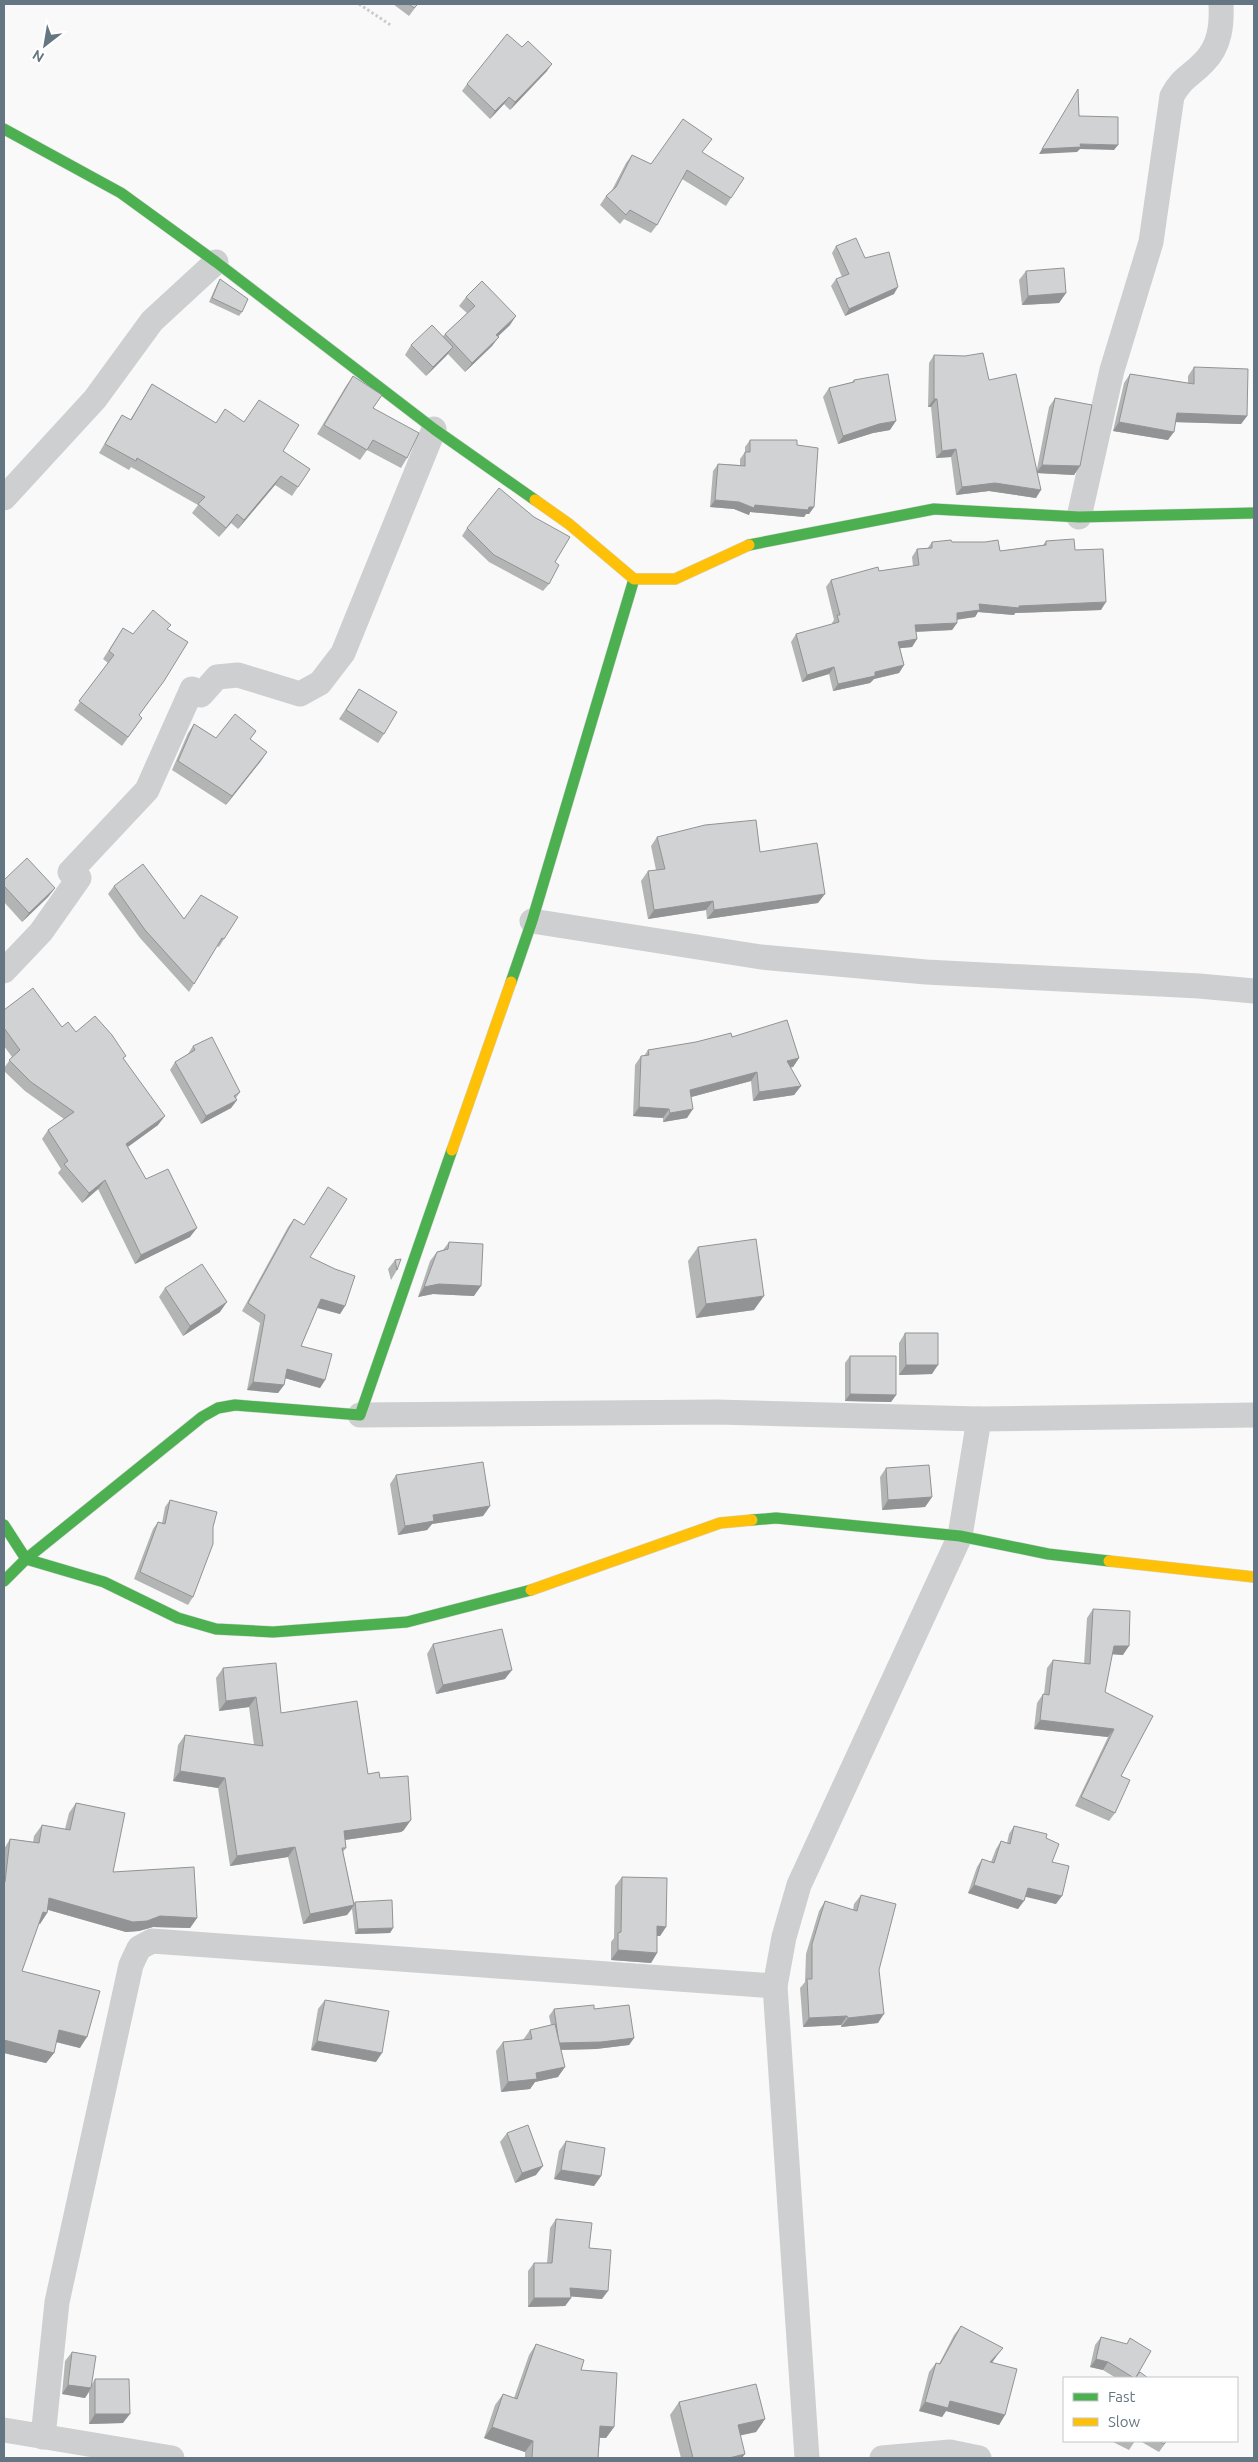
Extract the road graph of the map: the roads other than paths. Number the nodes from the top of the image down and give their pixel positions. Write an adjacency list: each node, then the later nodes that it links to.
1 (1221, 4): 7 (street)
2 (4, 129): 3 (street)
3 (216, 262): 4 (street); 5 (street)
4 (434, 429): 8 (street); 10 (street)
5 (4, 498)
6 (1254, 513): 7 (street)
7 (1079, 517): 8 (street)
8 (634, 578): 9 (street)
9 (532, 921): 11 (street); 12 (street)
10 (4, 971)
11 (1254, 991)
12 (360, 1415): 14 (street); 17 (street)
13 (1254, 1415): 14 (street)
14 (979, 1418): 16 (street)
15 (4, 1525): 17 (street)
16 (960, 1536): 17 (street); 18 (street); 20 (street)
17 (26, 1559): 19 (street)
18 (1254, 1578)
19 (4, 1581)
20 (775, 1986): 22 (street); 24 (street)
21 (4, 2430): 22 (street)
22 (43, 2437): 23 (street)
23 (172, 2458)
24 (807, 2458)
25 (882, 2458): 26 (street)
26 (979, 2458)

